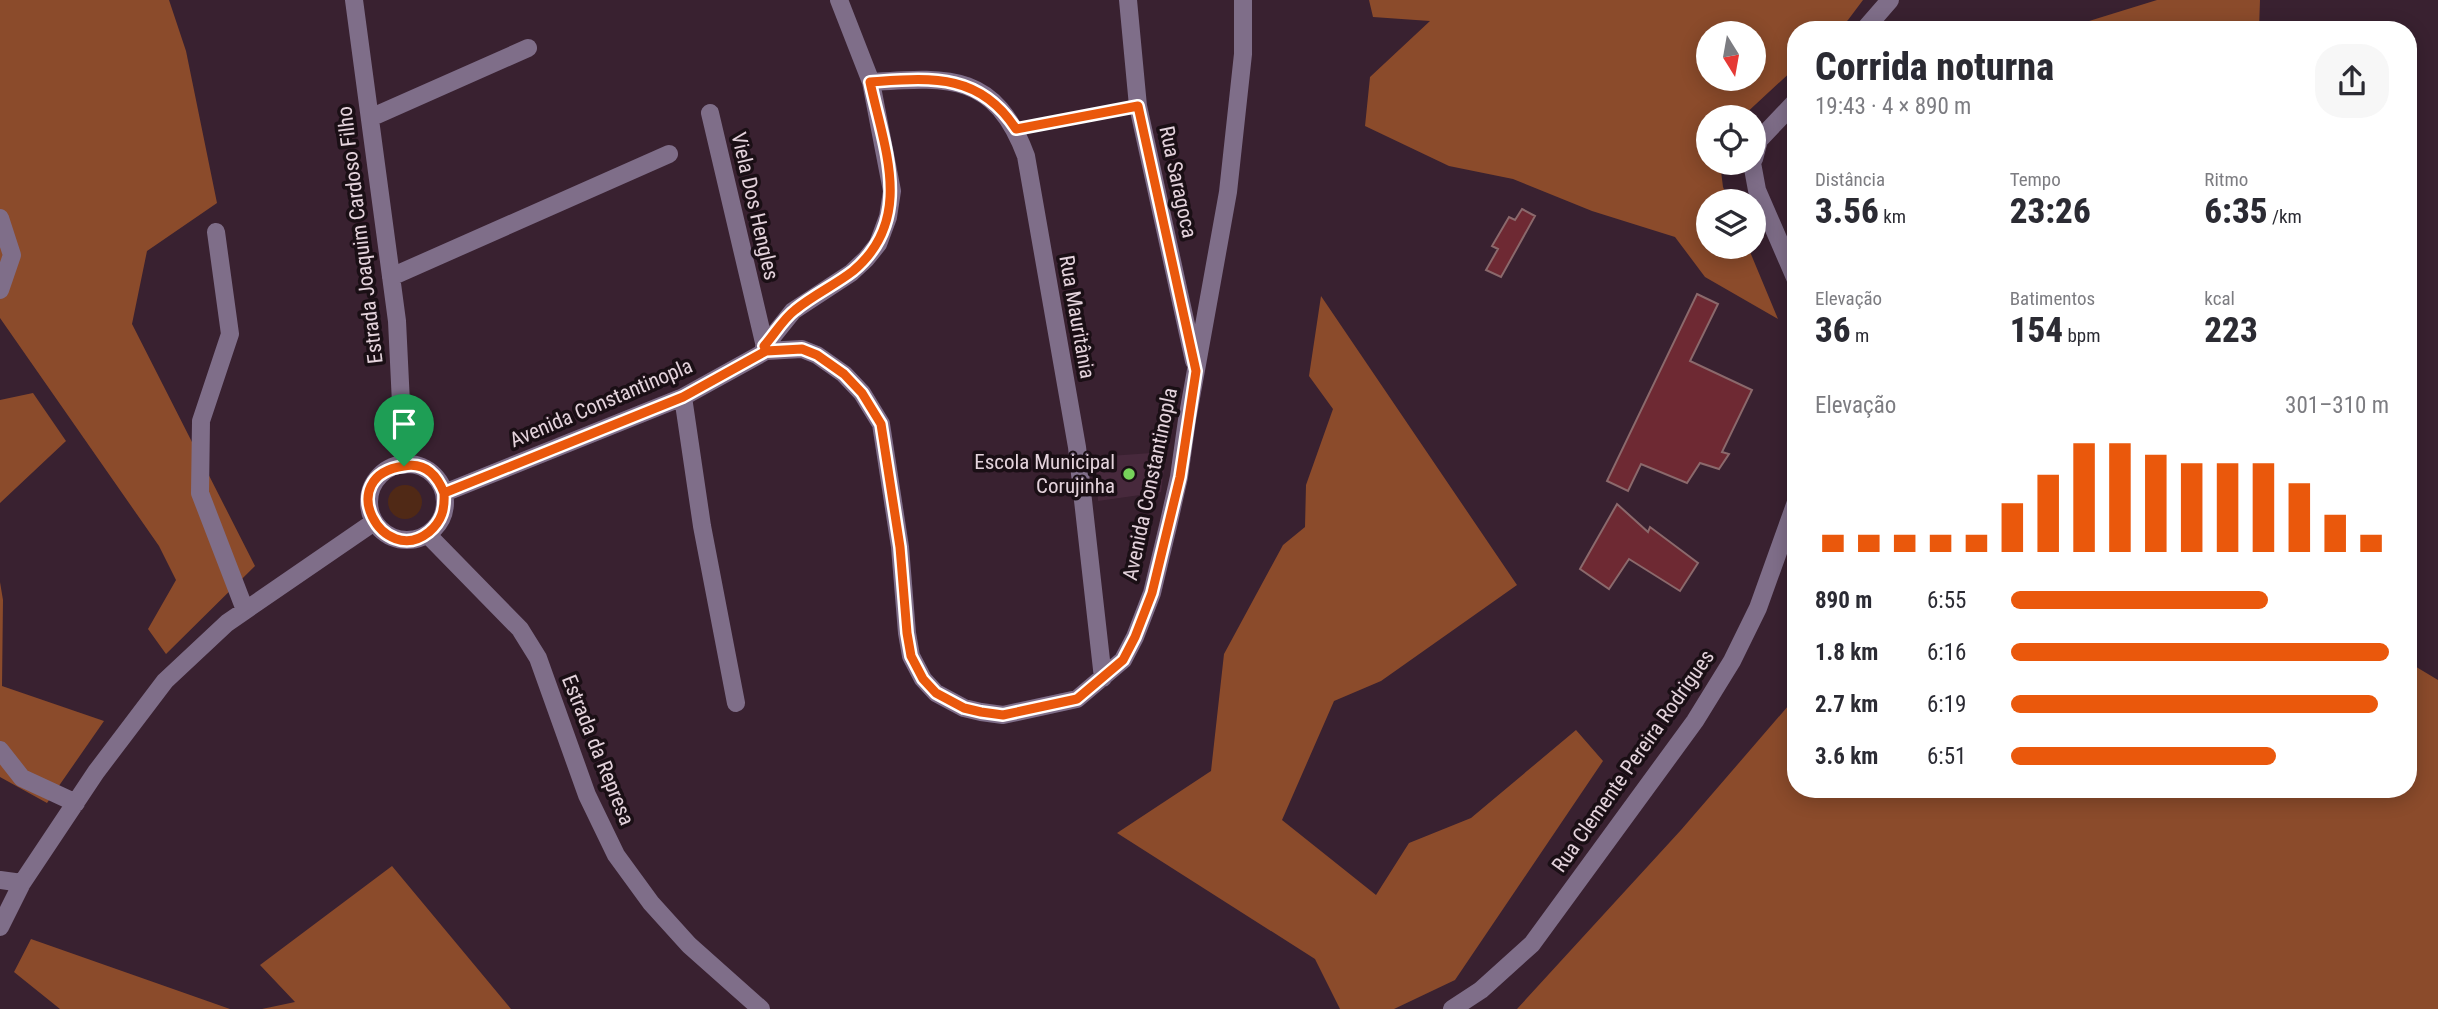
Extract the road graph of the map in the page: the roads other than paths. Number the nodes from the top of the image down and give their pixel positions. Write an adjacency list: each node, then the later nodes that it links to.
1 (354, 0): 11 (street, Estrada Joaquim Cardoso Filho)
2 (839, 0): 8 (street)
3 (1128, 0): 21 (street, Rua Saragoca)
4 (1243, 0): 21 (street, Avenida Constantinopla)
5 (1890, 0): 6 (street)
6 (1872, 21)
7 (528, 48): 11 (street)
8 (870, 82): 20 (street); 29 (street, Rua Mauritânia)
9 (1787, 110): 12 (street)
10 (710, 113): 20 (street, Viela Dos Hengles)
11 (370, 118): 18 (street, Estrada Joaquim Cardoso Filho)
12 (1766, 133)
13 (669, 154): 18 (street)
14 (1755, 175): 17 (street)
15 (0, 219): 19 (street)
16 (216, 232): 28 (street)
17 (1787, 259)
18 (391, 277): 23 (street, Estrada Joaquim Cardoso Filho)
19 (0, 290)
20 (765, 349): 22 (street, Avenida Constantinopla); 29 (street, Avenida Constantinopla)
21 (1196, 371): 29 (street, Avenida Constantinopla)
22 (683, 397): 24 (street, Avenida Constantinopla); 30 (street)
23 (404, 466): 24 (street); 25 (street)
24 (444, 493): 27 (street)
25 (374, 522): 27 (street); 28 (street)
26 (1787, 527): 37 (street, Rua Clemente Pereira Rodrigues)
27 (427, 534): 36 (street, Estrada da Represa)
28 (245, 610): 32 (street)
29 (1103, 678)
30 (736, 704)
31 (0, 750): 32 (street)
32 (76, 803): 34 (street)
33 (0, 880): 34 (street)
34 (22, 883): 35 (street)
35 (0, 928)
36 (761, 1009)
37 (1452, 1009)

